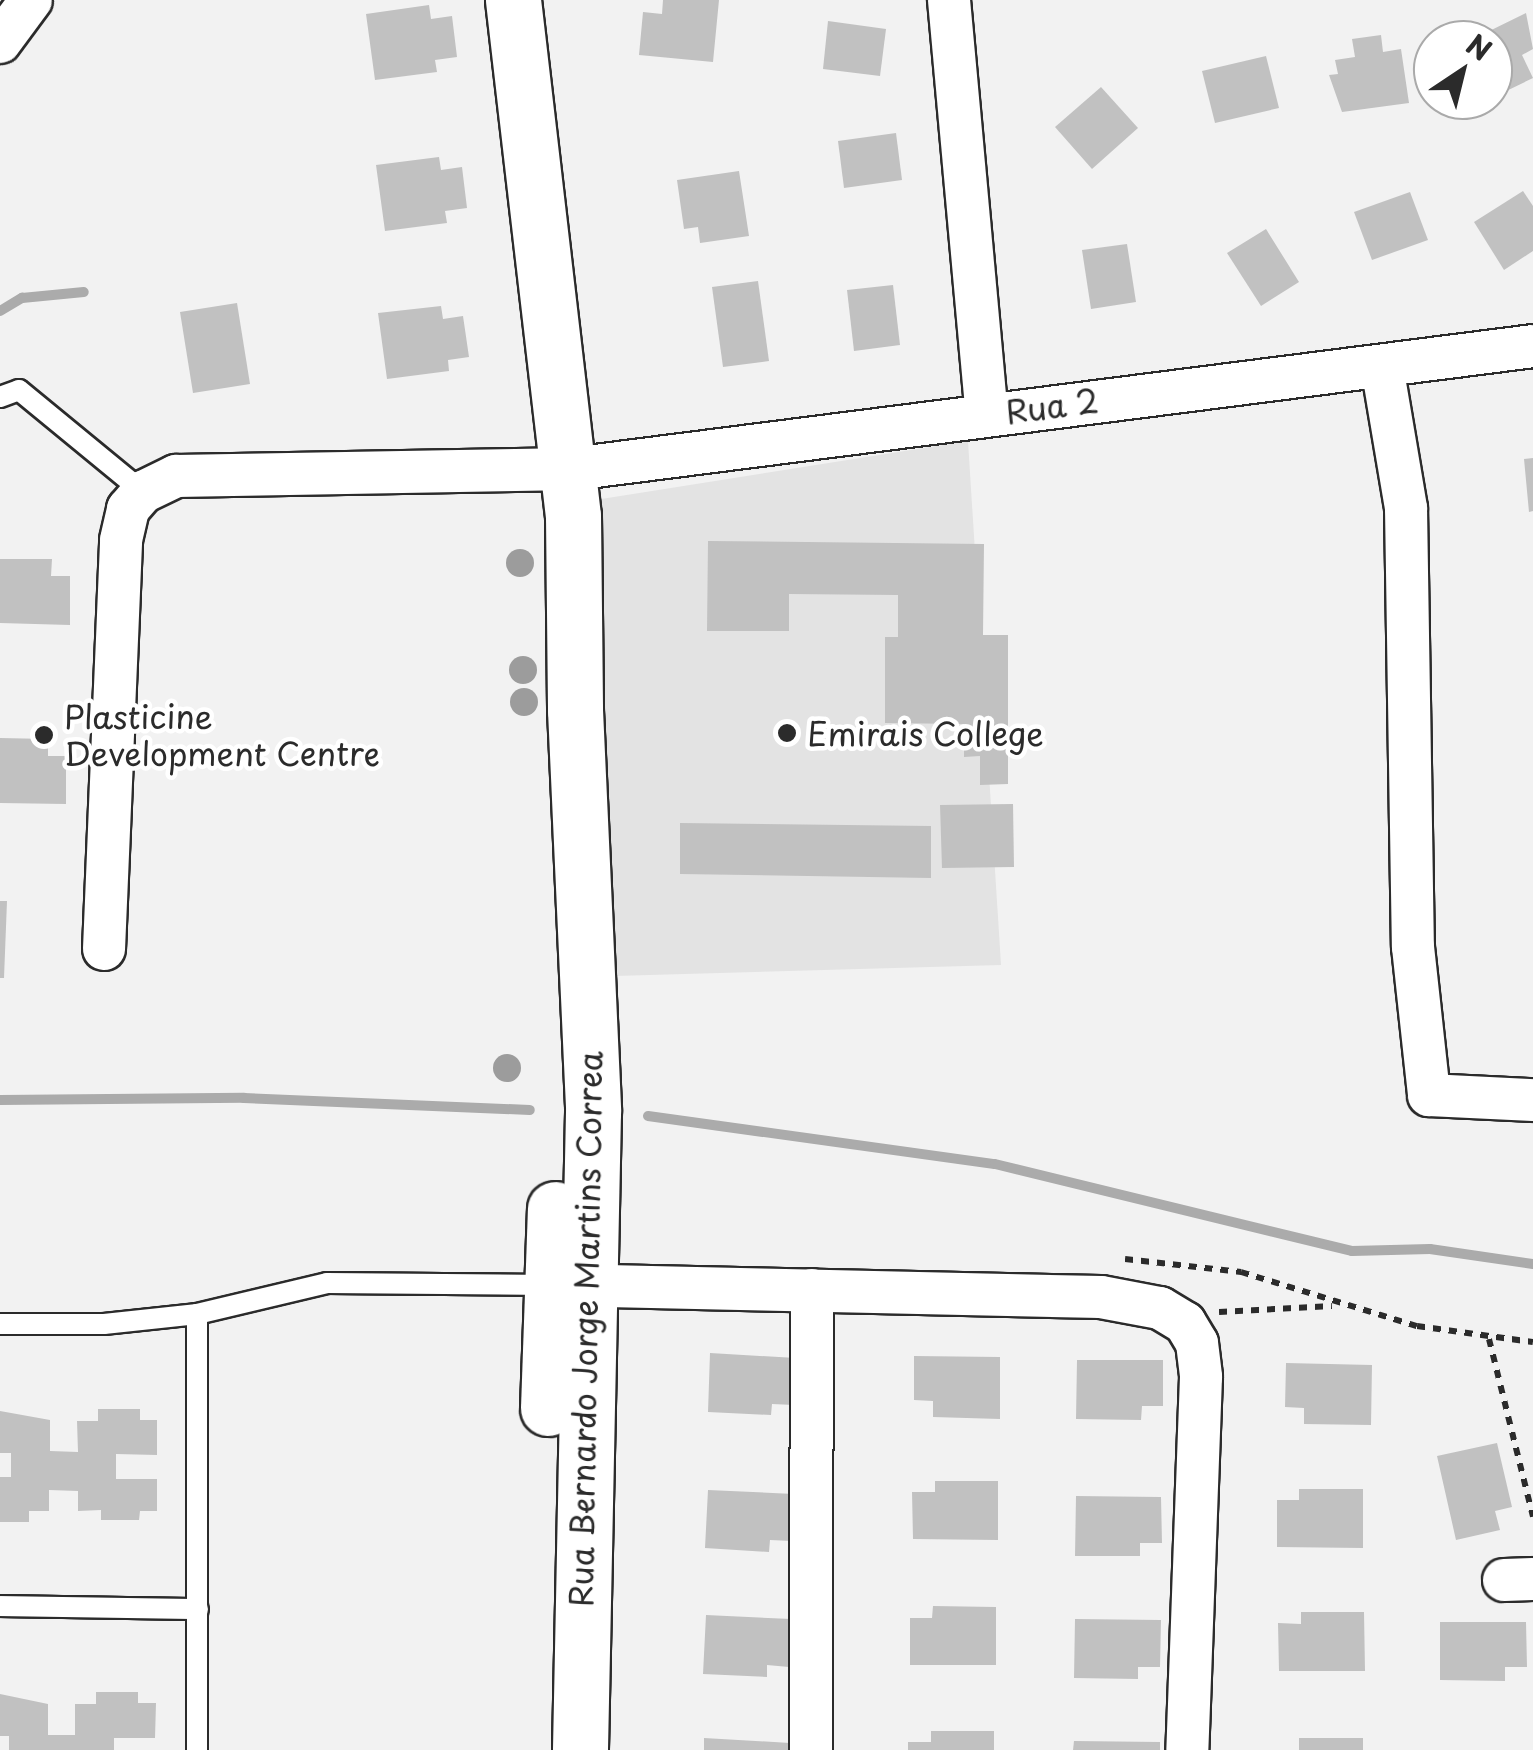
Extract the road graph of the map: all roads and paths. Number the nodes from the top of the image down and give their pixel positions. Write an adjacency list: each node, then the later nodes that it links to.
1 (30, 0): 4 (street)
2 (513, 0): 9 (street, Rua Bernardo Jorge Martins Correa)
3 (949, 0): 8 (street)
4 (0, 42)
5 (1533, 346): 6 (street, Rua 2)
6 (1382, 366): 8 (street, Rua 2); 12 (street)
7 (0, 397): 10 (lane)
8 (988, 414): 9 (street, Rua 2)
9 (572, 469): 10 (street, Rua 2); 13 (street, Rua Bernardo Jorge Martins Correa)
10 (143, 492): 11 (street)
11 (104, 950)
12 (1533, 1100)
13 (568, 1285): 14 (street); 15 (lane); 24 (street, Rua Bernardo Jorge Martins Correa); 25 (street, Rua Bernardo Jorge Martins Correa)
14 (812, 1290): 16 (street); 26 (street)
15 (198, 1314): 17 (lane); 22 (lane)
16 (1185, 1322): 18 (path); 27 (street)
17 (0, 1324)
18 (1490, 1339): 19 (path); 20 (path)
19 (1533, 1342)
20 (1533, 1516)
21 (0, 1606): 22 (lane)
22 (198, 1609): 23 (lane)
23 (197, 1750)
24 (556, 1750)
25 (580, 1750)
26 (811, 1750)
27 (1187, 1750)

